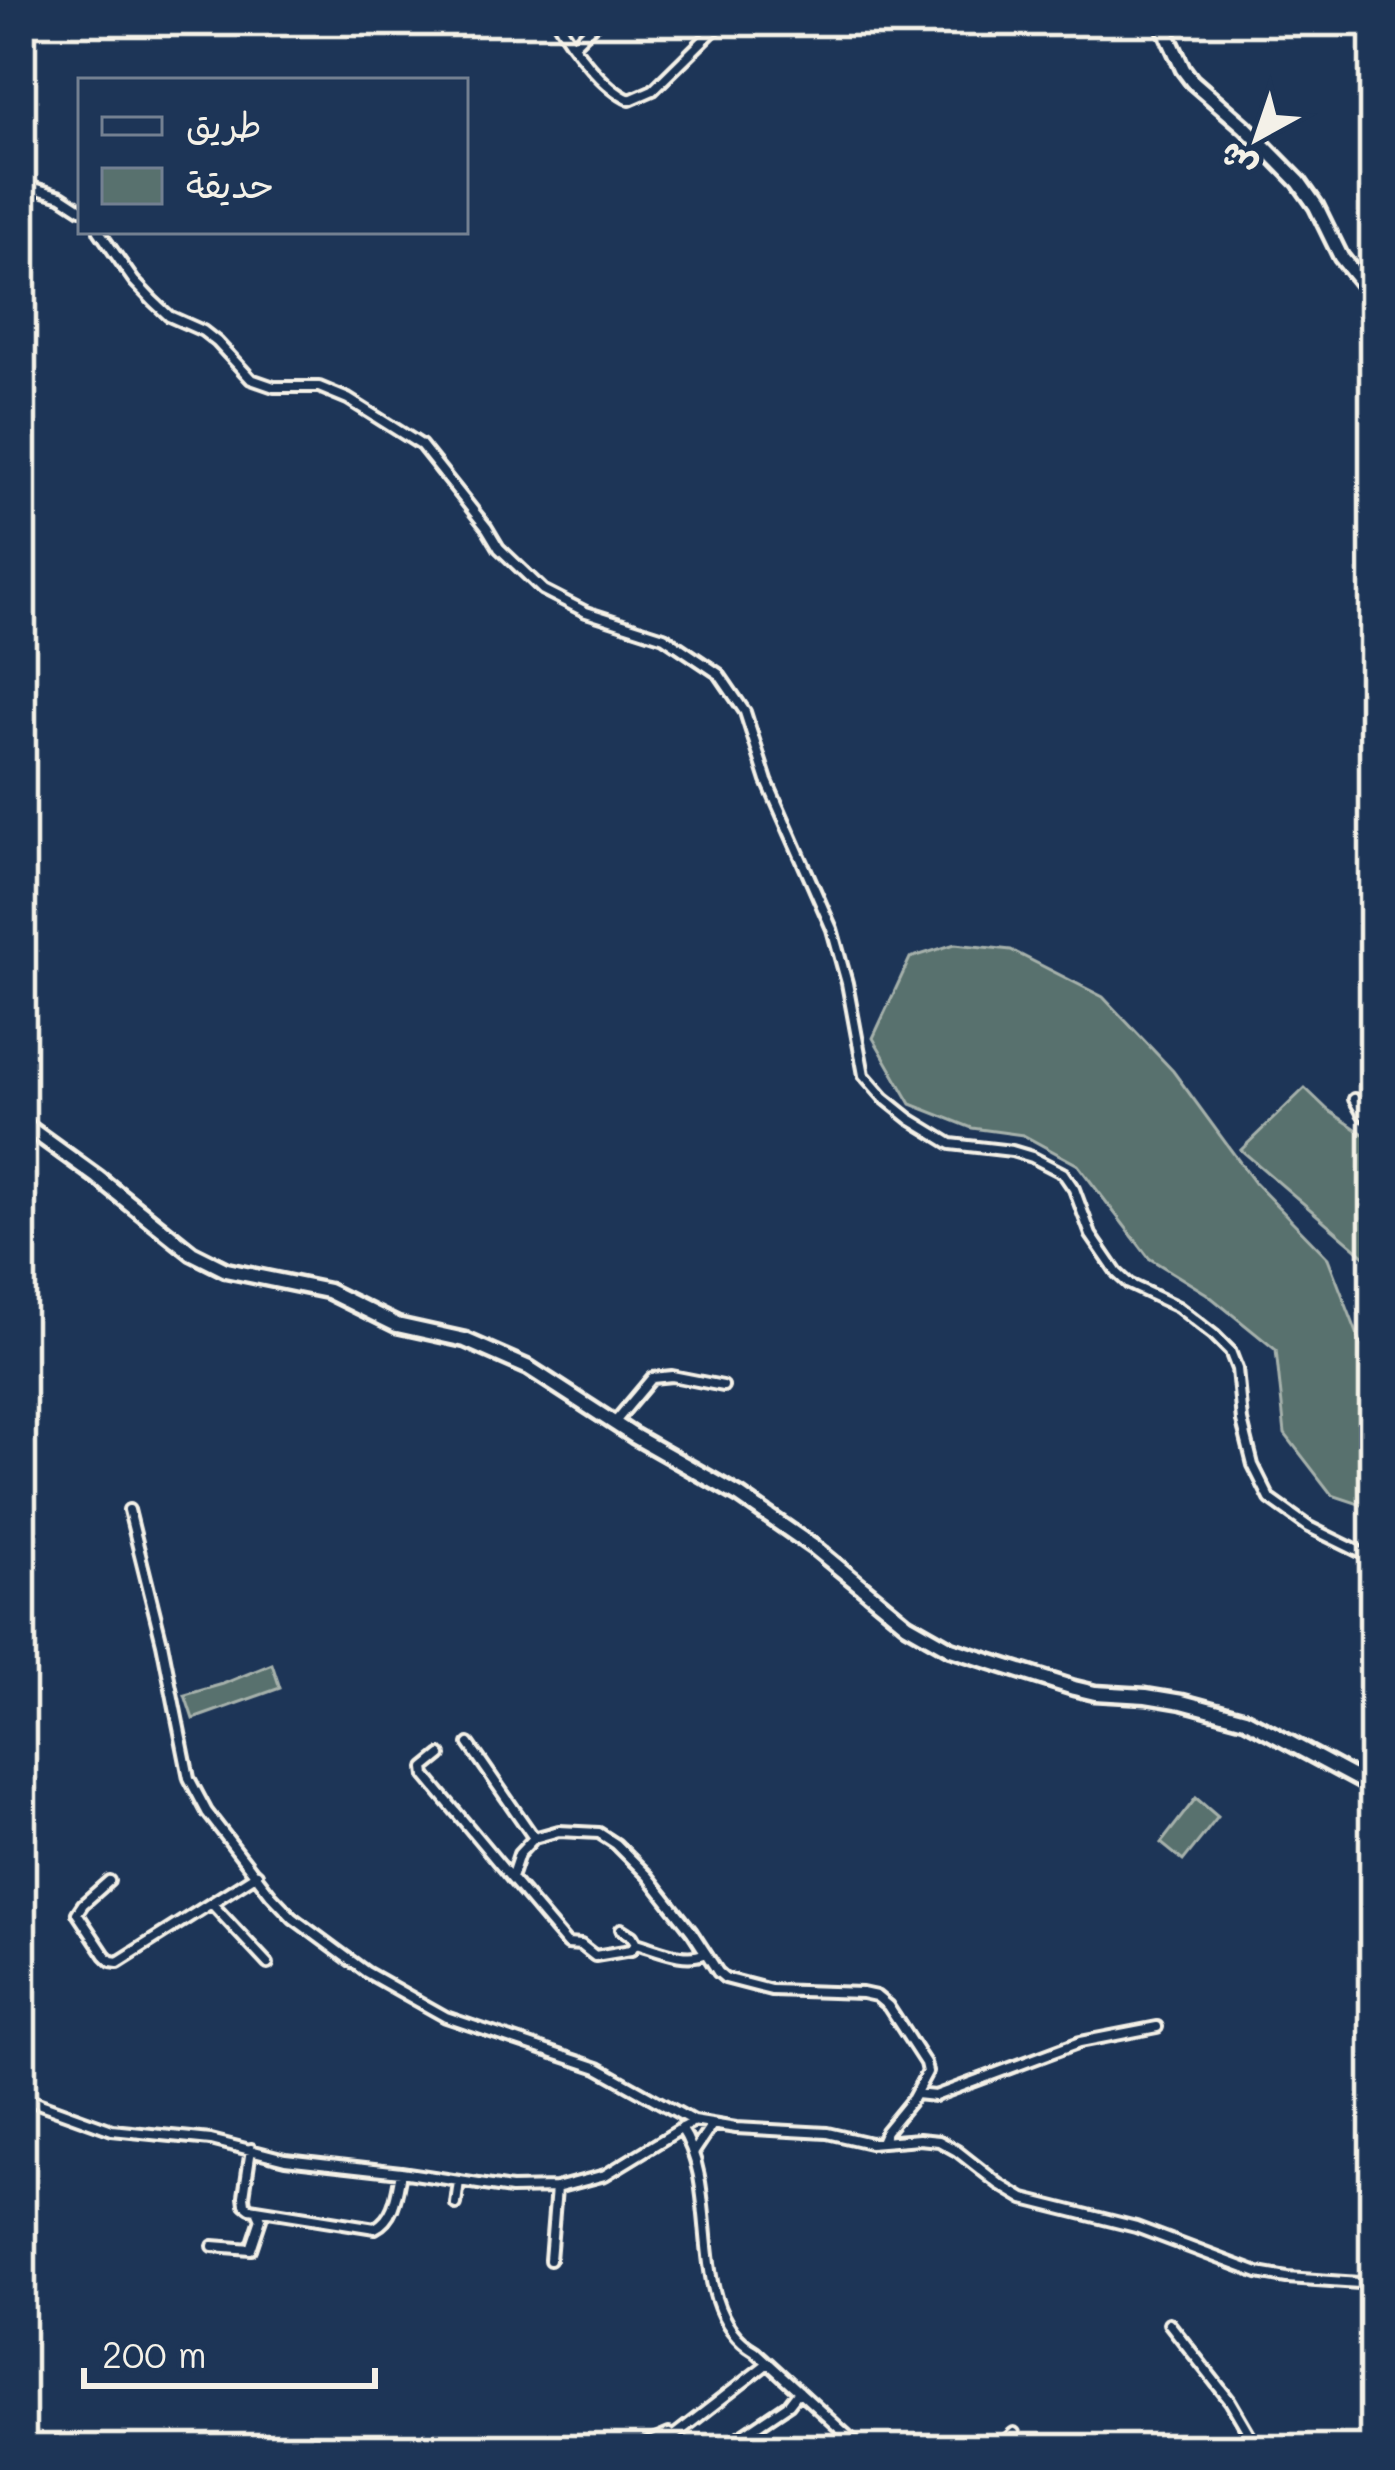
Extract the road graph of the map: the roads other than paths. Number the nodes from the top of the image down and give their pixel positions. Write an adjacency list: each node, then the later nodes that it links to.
1 (556, 21): 5 (street)
2 (596, 21): 5 (street)
3 (723, 21): 5 (street)
4 (1161, 21): 9 (street)
5 (573, 45)
6 (21, 184): 7 (street)
7 (78, 207)
8 (102, 234): 16 (street)
9 (1374, 298)
10 (1354, 1100): 12 (street)
11 (21, 1122): 14 (street)
12 (1374, 1124)
13 (723, 1386): 14 (street)
14 (614, 1423): 19 (street)
15 (129, 1510): 21 (street)
16 (1374, 1559)
17 (469, 1744): 20 (street)
18 (441, 1755): 22 (street)
19 (1374, 1788)
20 (535, 1838): 22 (street); 27 (street)
21 (257, 1874): 24 (street); 32 (street)
22 (511, 1878): 26 (street)
23 (109, 1881): 24 (street)
24 (212, 1904): 28 (street)
25 (621, 1929): 26 (street)
26 (636, 1943): 27 (street)
27 (705, 1953): 30 (street)
28 (268, 1964)
29 (1156, 2027): 30 (street)
30 (916, 2093): 35 (street)
31 (21, 2097): 36 (street)
32 (693, 2121): 33 (street); 34 (street)
33 (712, 2126): 35 (street); 37 (street)
34 (681, 2128): 37 (street); 40 (street)
35 (881, 2144): 45 (street)
36 (250, 2149): 38 (street); 42 (street)
37 (694, 2152): 47 (street)
38 (401, 2171): 39 (street); 42 (street)
39 (459, 2181): 40 (street); 41 (street)
40 (556, 2188): 44 (street)
41 (456, 2204)
42 (257, 2210): 43 (street)
43 (213, 2246)
44 (550, 2260)
45 (1374, 2284)
46 (1169, 2323): 58 (street)
47 (768, 2363): 48 (street); 49 (street)
48 (799, 2391): 53 (street); 54 (street)
49 (676, 2432): 51 (street); 52 (street)
50 (1014, 2433): 57 (street)
51 (634, 2449)
52 (657, 2449)
53 (722, 2449)
54 (862, 2449)
55 (929, 2449): 56 (street)
56 (950, 2449)
57 (996, 2449)
58 (1258, 2449)

